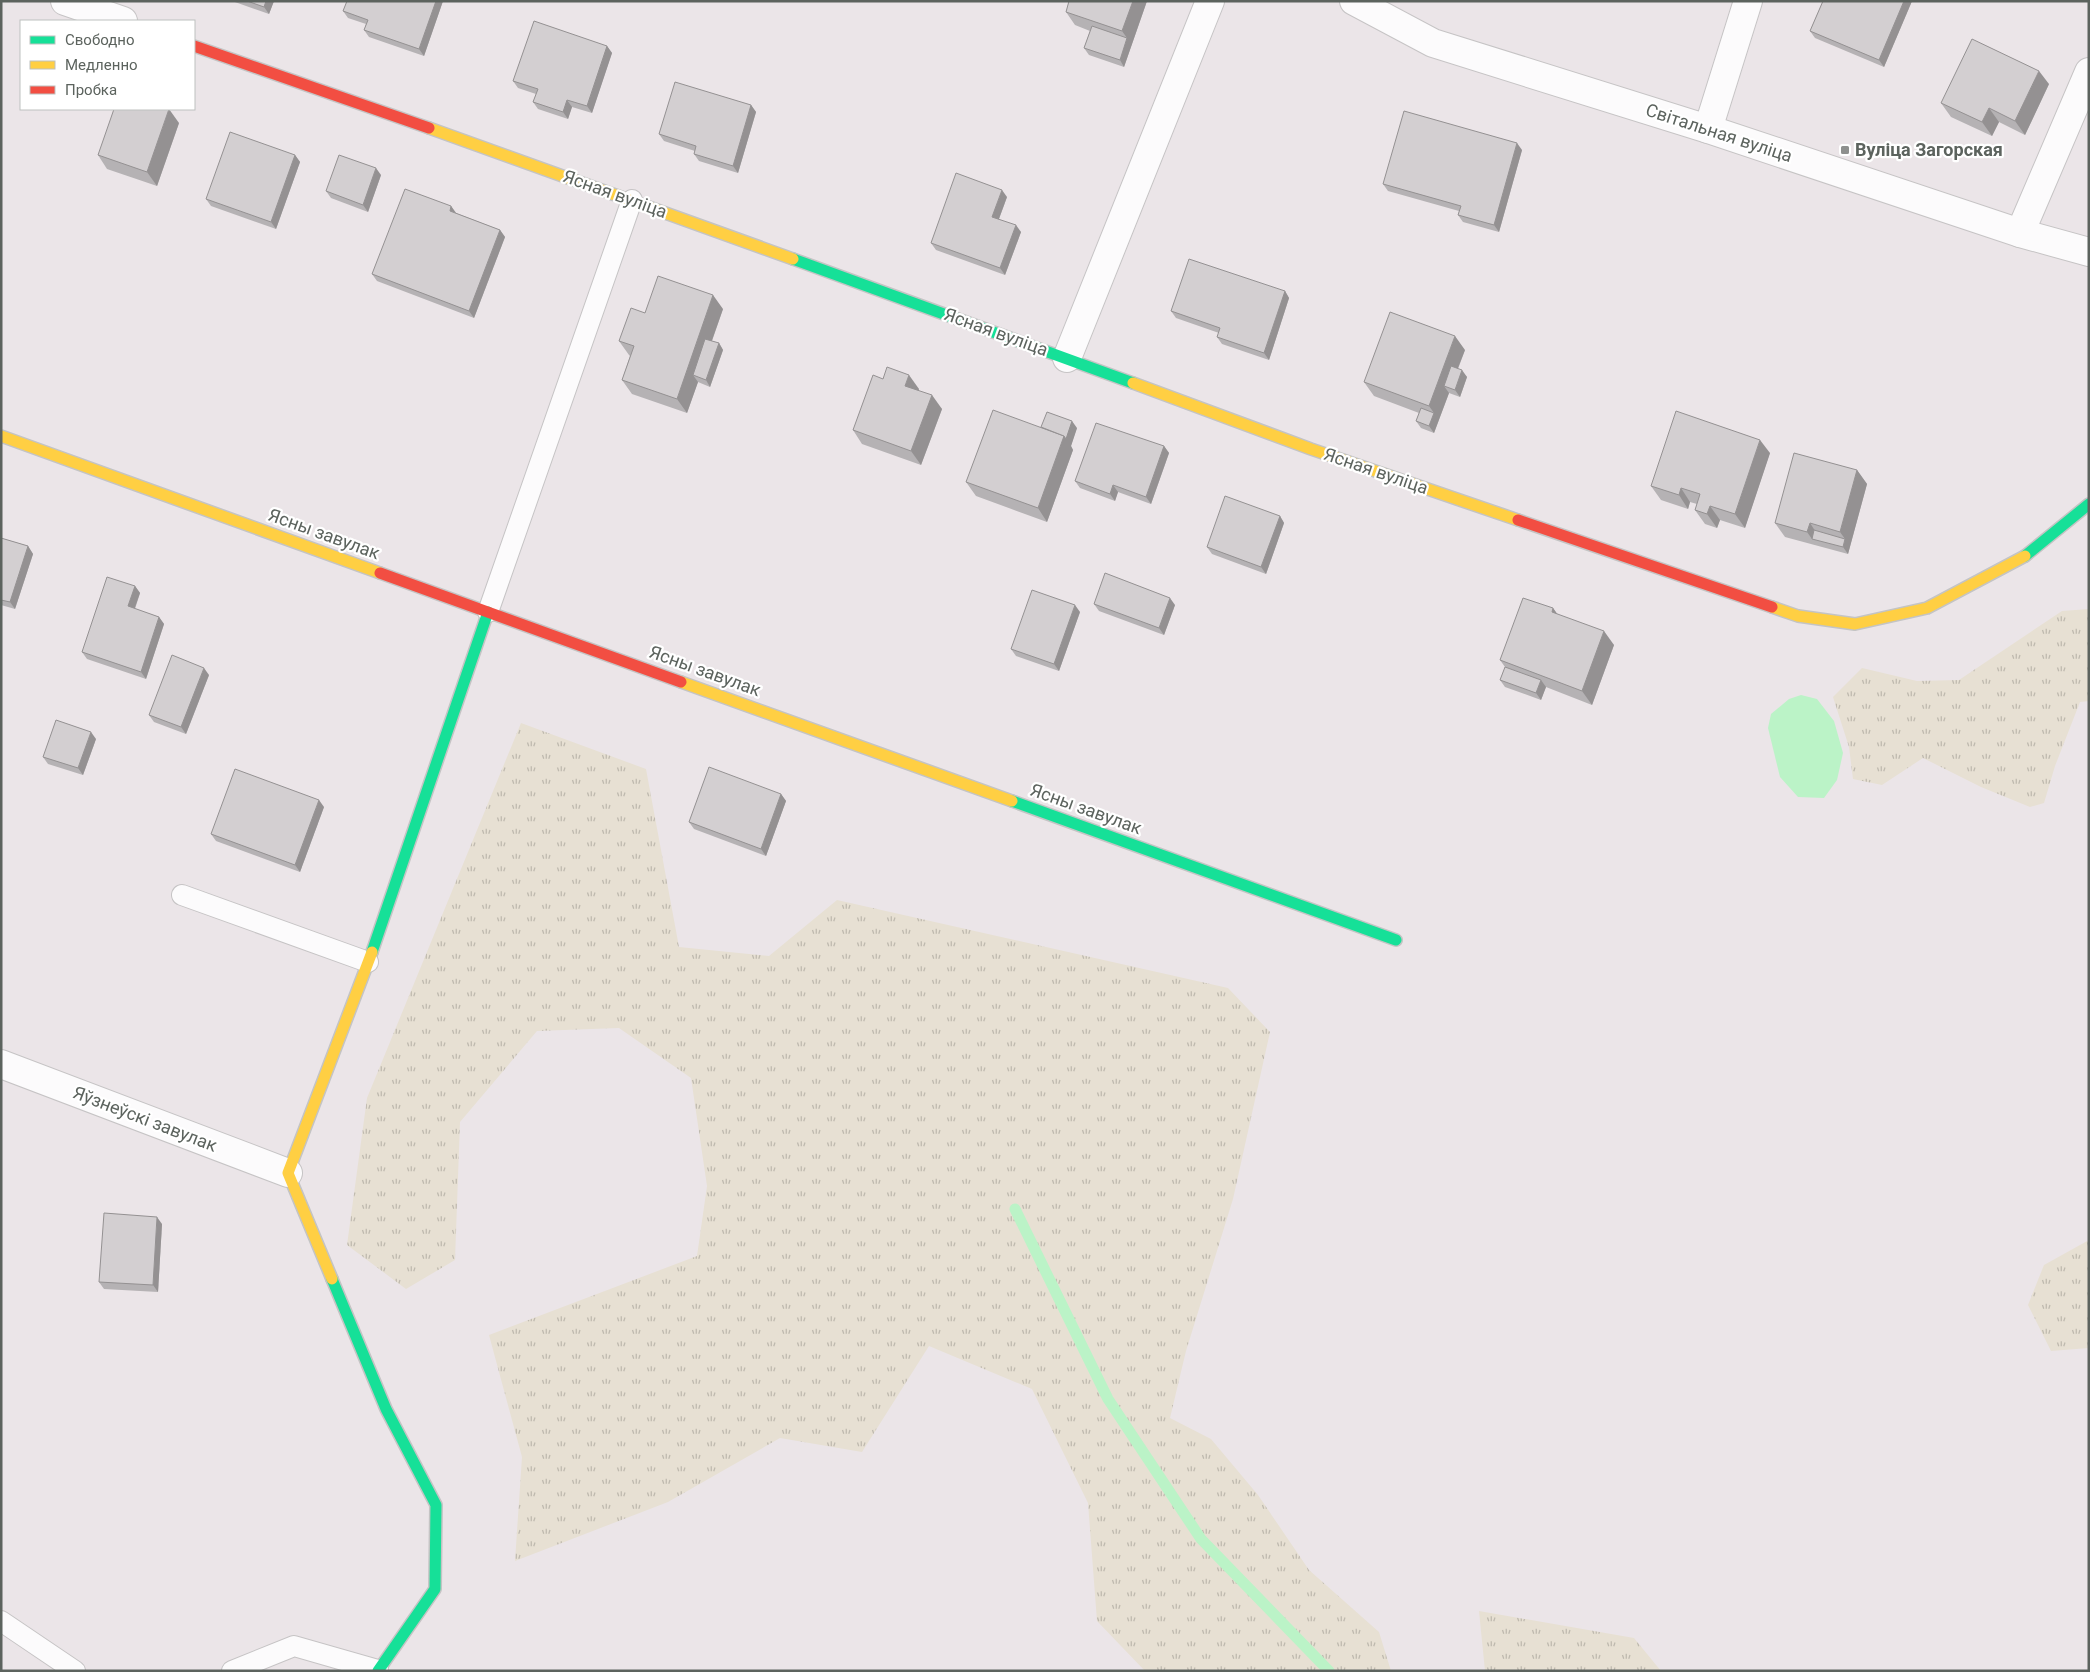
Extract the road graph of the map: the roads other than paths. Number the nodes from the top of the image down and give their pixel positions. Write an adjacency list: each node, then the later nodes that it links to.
1 (65, 1): 5 (street)
2 (1210, 1): 12 (street)
3 (1354, 1): 8 (street, Світальная вуліца)
4 (1748, 1): 8 (street)
5 (120, 20)
6 (195, 46): 9 (street, Ясная вуліца)
7 (2089, 72): 10 (street)
8 (1708, 128): 10 (street, Світальная вуліца)
9 (632, 200): 12 (street, Ясная вуліца); 15 (lane)
10 (2020, 233): 11 (street, Світальная вуліца)
11 (2089, 252)
12 (1067, 358): 14 (street, Ясная вуліца)
13 (1, 436): 15 (street, Ясны завулак)
14 (2089, 504)
15 (488, 612): 17 (street, Ясны завулак); 18 (street)
16 (182, 896): 18 (lane)
17 (1396, 940)
18 (368, 962): 20 (street)
19 (1, 1064): 20 (street, Яўзнеўскі завулак)
20 (288, 1173): 24 (street)
21 (1, 1621): 22 (lane)
22 (75, 1671)
23 (232, 1671): 24 (lane)
24 (378, 1671)

